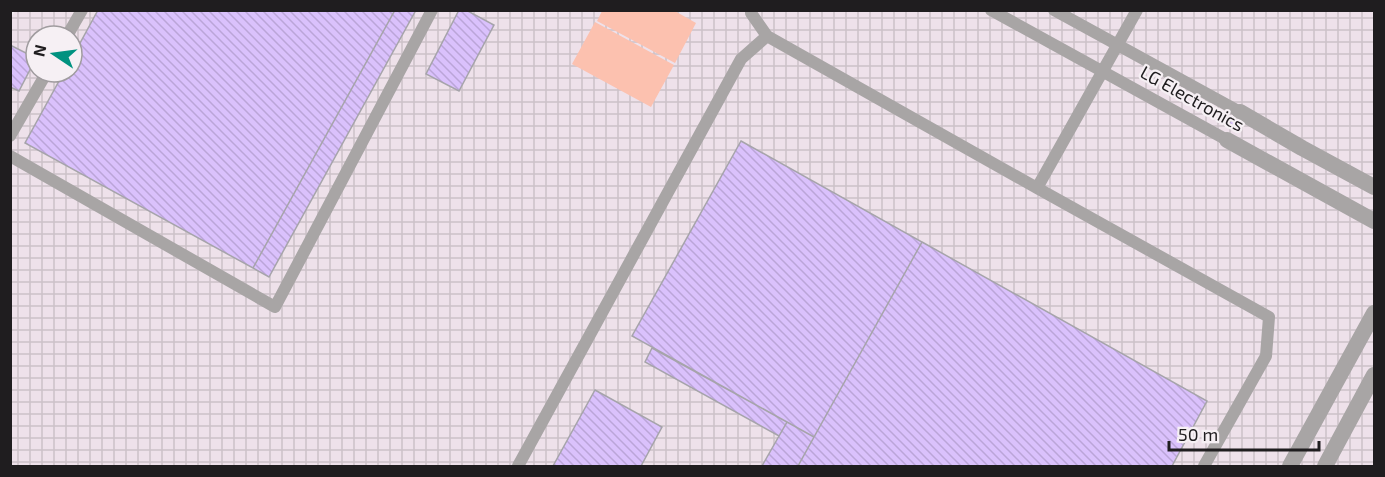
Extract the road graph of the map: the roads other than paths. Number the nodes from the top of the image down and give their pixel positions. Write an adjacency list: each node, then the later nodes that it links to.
1 (82, 10): 7 (lane)
2 (432, 10): 15 (lane)
3 (1054, 10): 9 (lane, LG Electronics)
4 (1137, 10): 9 (lane)
5 (999, 12): 10 (lane, LG Electronics)
6 (751, 13): 8 (lane)
7 (74, 24)
8 (767, 36): 17 (lane); 21 (lane)
9 (1118, 45): 10 (lane); 12 (lane, LG Electronics)
10 (1103, 72): 14 (lane, LG Electronics); 17 (lane)
11 (40, 84): 13 (lane)
12 (1240, 112): 16 (street, LG Electronics)
13 (10, 136)
14 (1227, 140): 18 (street, LG Electronics)
15 (10, 156)
16 (1374, 187)
17 (1037, 188): 22 (lane)
18 (1374, 221)
19 (1374, 313): 23 (street)
20 (1374, 375): 24 (street)
21 (518, 466)
22 (1204, 466)
23 (1290, 466)
24 (1324, 466)

